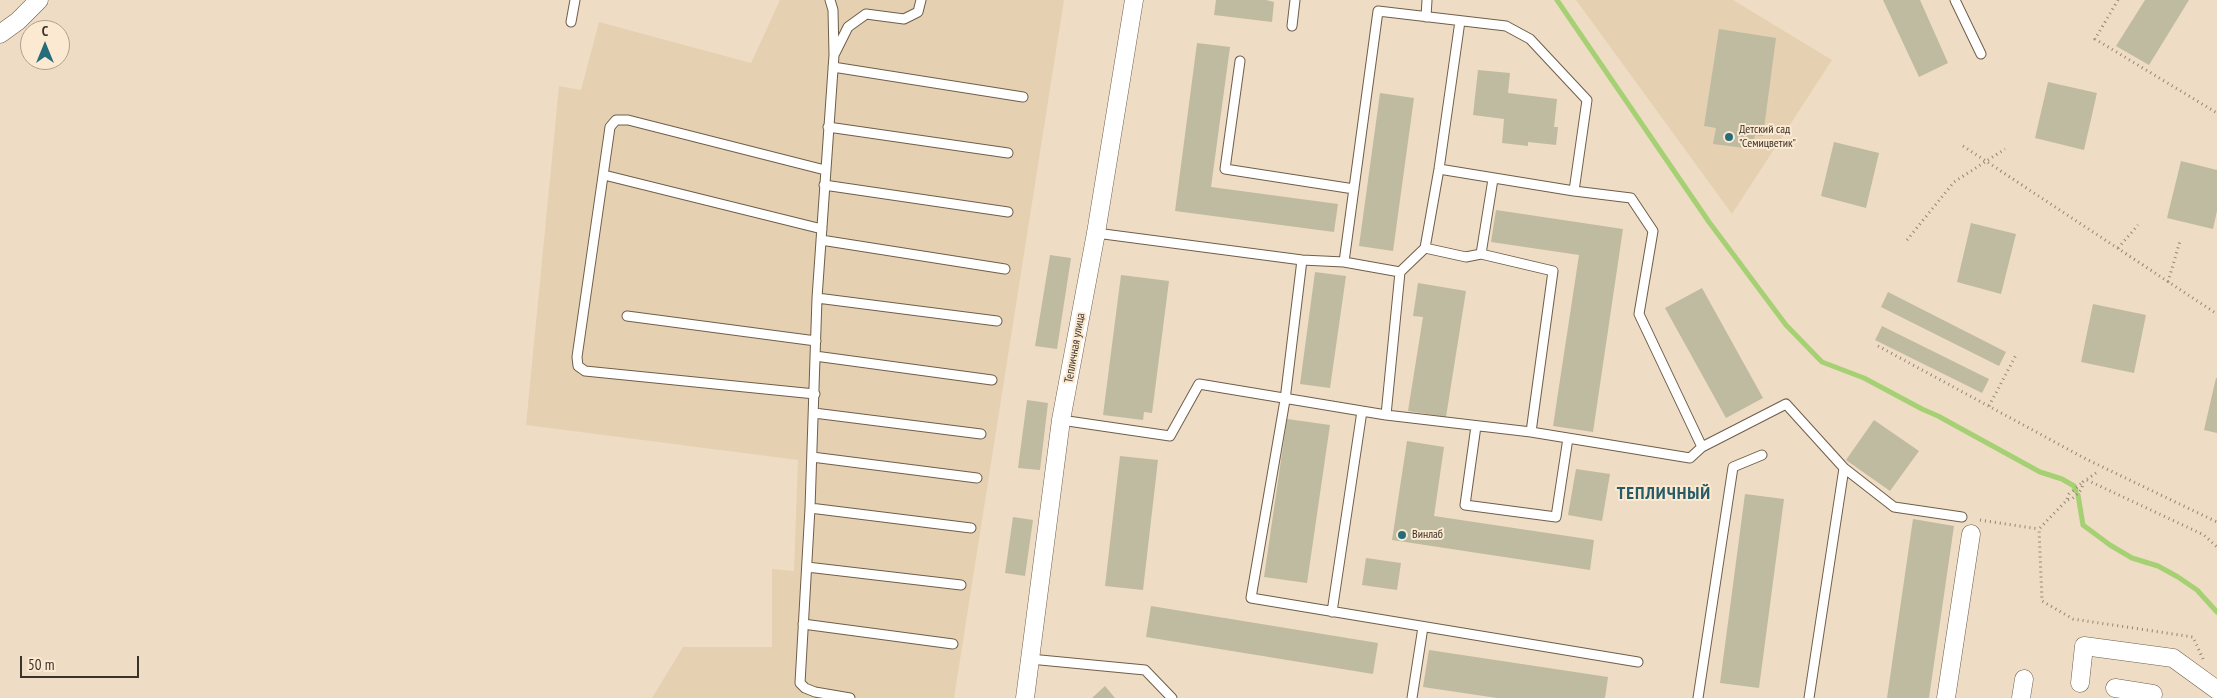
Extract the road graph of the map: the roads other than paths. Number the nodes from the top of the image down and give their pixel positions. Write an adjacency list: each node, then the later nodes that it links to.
1 (39, 0): 13 (street)
2 (575, 0): 11 (lane)
3 (830, 0): 15 (lane)
4 (921, 0): 15 (lane)
5 (1134, 0): 30 (street, Тепличная улица)
6 (1295, 0): 12 (lane)
7 (1427, 0): 9 (lane)
8 (1955, 0): 14 (lane)
9 (1426, 17): 10 (lane); 26 (lane)
10 (1460, 21): 21 (lane); 27 (lane)
11 (571, 22)
12 (1292, 26)
13 (0, 34)
14 (1981, 54)
15 (834, 56): 17 (lane)
16 (1240, 61): 26 (lane)
17 (833, 67): 18 (lane); 19 (lane)
18 (1023, 97)
19 (828, 127): 20 (lane); 22 (lane)
20 (1008, 153)
21 (1439, 169): 24 (lane); 32 (lane)
22 (825, 170): 23 (lane); 25 (lane)
23 (604, 175): 29 (lane); 44 (lane)
24 (1493, 179): 27 (lane); 33 (lane)
25 (824, 185): 28 (lane); 29 (lane)
26 (1354, 189): 35 (lane)
27 (1574, 191): 54 (lane)
28 (1008, 212)
29 (822, 229): 31 (lane)
30 (1096, 233): 34 (lane); 49 (street, Тепличная улица)
31 (821, 240): 36 (lane); 38 (lane)
32 (1424, 248): 33 (lane); 37 (lane)
33 (1482, 254): 51 (lane)
34 (1302, 260): 35 (lane); 45 (lane)
35 (1344, 262): 37 (lane)
36 (1005, 269)
37 (1400, 272): 48 (lane)
38 (817, 298): 40 (lane); 41 (lane)
39 (627, 316): 41 (lane)
40 (997, 321)
41 (816, 341): 42 (lane)
42 (815, 356): 43 (lane); 44 (lane)
43 (992, 380)
44 (815, 394): 47 (lane)
45 (1285, 400): 46 (lane); 49 (lane); 65 (lane)
46 (1362, 411): 48 (lane); 65 (lane)
47 (814, 413): 52 (lane); 56 (lane)
48 (1386, 415): 50 (lane)
49 (1062, 420): 69 (street, Тепличная улица)
50 (1476, 426): 51 (lane); 53 (lane)
51 (1531, 432): 53 (lane)
52 (981, 434)
53 (1568, 438): 54 (lane)
54 (1702, 447): 57 (lane)
55 (1762, 455): 79 (lane)
56 (812, 457): 58 (lane); 59 (lane)
57 (1844, 468): 60 (lane); 80 (lane)
58 (976, 478)
59 (810, 508): 61 (lane); 63 (lane)
60 (1962, 517)
61 (971, 528)
62 (1971, 534): 81 (street)
63 (806, 567): 64 (lane); 66 (lane)
64 (961, 586)
65 (1332, 612): 67 (lane)
66 (804, 624): 68 (lane); 75 (lane)
67 (1422, 627): 70 (lane); 78 (lane)
68 (953, 644)
69 (1030, 659): 76 (street, Тепличная улица); 77 (lane)
70 (1638, 662)
71 (2024, 679): 82 (street)
72 (2080, 682): 74 (street)
73 (2115, 688): 83 (street)
74 (2217, 690)
75 (850, 698)
76 (1025, 698)
77 (1172, 698)
78 (1412, 698)
79 (1698, 698)
80 (1809, 698)
81 (1946, 698)
82 (2021, 698)
83 (2152, 698)

